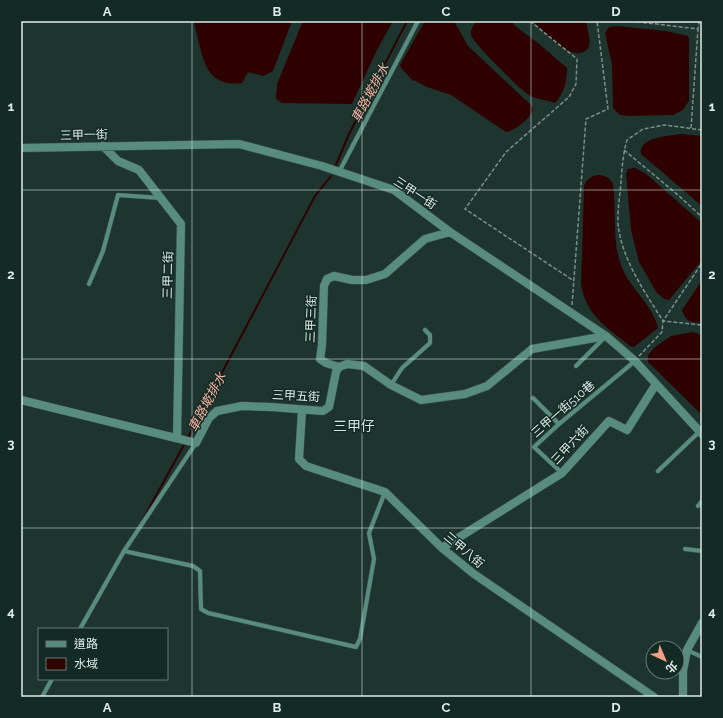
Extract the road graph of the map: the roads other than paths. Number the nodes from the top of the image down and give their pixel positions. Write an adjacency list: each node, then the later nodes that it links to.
1 (418, 21): 4 (lane)
2 (103, 146): 3 (street, 三甲一街); 4 (street, 三甲一街); 5 (street, 三甲二街)
3 (21, 148)
4 (339, 172): 6 (street, 三甲一街)
5 (161, 198): 7 (lane); 20 (street, 三甲二街)
6 (450, 232): 9 (street, 三甲一街); 12 (street, 三甲三街)
7 (89, 284)
8 (425, 330): 14 (lane)
9 (606, 336): 10 (street, 三甲一街); 11 (lane); 14 (street)
10 (635, 361): 13 (street, 三甲一街); 18 (lane, 三甲一街510巷)
11 (576, 366)
12 (339, 367): 14 (street); 17 (street, 三甲五街)
13 (656, 384): 19 (street, 三甲一街); 23 (street, 三甲六街)
14 (391, 385)
15 (533, 398): 18 (lane)
16 (21, 400): 20 (street)
17 (302, 410): 21 (street, 三甲五街); 24 (street, 三甲八街)
18 (559, 424): 23 (lane, 三甲一街510巷)
19 (701, 433): 22 (lane)
20 (177, 438): 21 (street)
21 (196, 443): 29 (lane)
22 (658, 471)
23 (562, 473): 27 (street, 三甲六街)
24 (385, 492): 27 (street, 三甲八街); 29 (lane)
25 (702, 501): 26 (lane)
26 (698, 506)
27 (442, 548): 37 (street, 三甲八街)
28 (685, 549): 30 (lane)
29 (124, 551): 32 (lane)
30 (702, 551)
31 (702, 623): 33 (street)
32 (81, 628)
33 (687, 650): 34 (lane); 38 (street)
34 (702, 656)
35 (51, 680): 36 (lane)
36 (42, 697)
37 (654, 697)
38 (683, 697)

